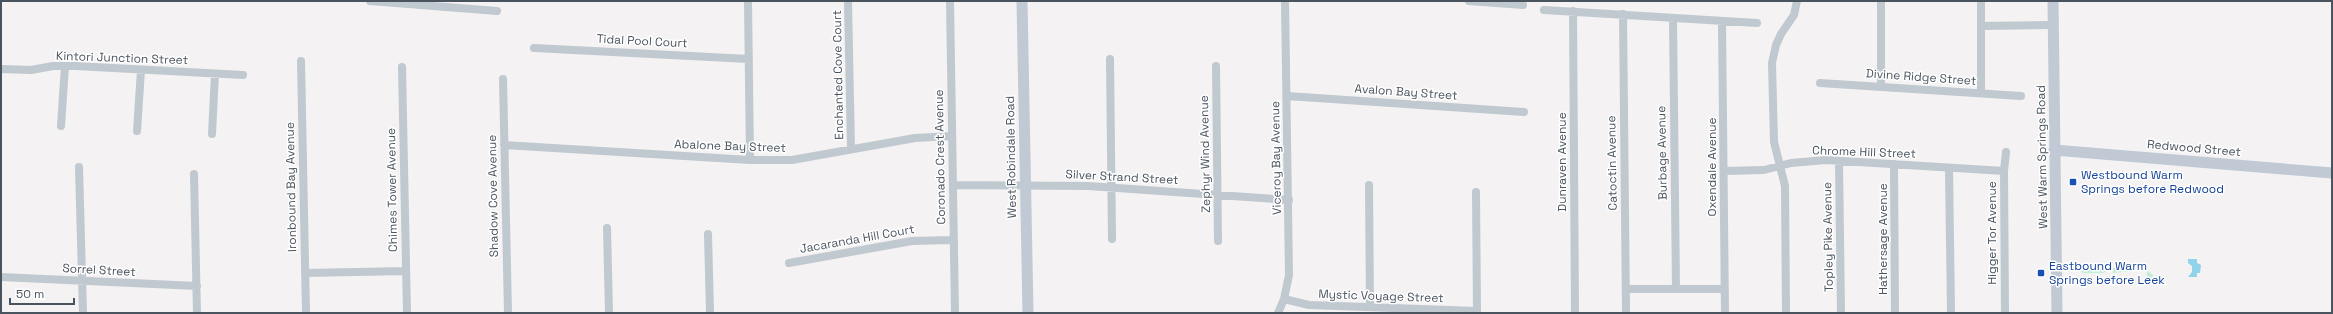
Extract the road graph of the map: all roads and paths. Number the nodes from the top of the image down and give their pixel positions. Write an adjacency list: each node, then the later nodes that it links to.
1 (370, 1): 2 (street)
2 (384, 1): 13 (street)
3 (748, 1): 25 (street)
4 (848, 1): 47 (street, Enchanted Cove Court)
5 (950, 1): 45 (street, Coronado Crest Avenue)
6 (1022, 1): 60 (main road, West Robindale Road)
7 (1285, 1): 39 (street, Viceroy Bay Avenue)
8 (1469, 1): 14 (street)
9 (1797, 1): 54 (street)
10 (1881, 1): 37 (street)
11 (1981, 1): 22 (street)
12 (2053, 1): 23 (main road, West Warm Springs Road)
13 (467, 4): 15 (street)
14 (1523, 6)
15 (497, 10)
16 (1544, 10): 17 (street)
17 (1573, 11): 18 (street); 94 (street, Dunraven Avenue)
18 (1623, 14): 19 (street); 78 (street, Catoctin Avenue)
19 (1673, 18): 20 (street); 79 (street, Burbage Avenue)
20 (1722, 20): 21 (street); 57 (street, Oxendale Avenue)
21 (1757, 23)
22 (1981, 26): 23 (street); 38 (street)
23 (2053, 26): 48 (main road, West Warm Springs Road)
24 (534, 48): 25 (street, Tidal Pool Court)
25 (749, 59): 50 (street)
26 (1110, 59): 63 (street)
27 (301, 61): 74 (street, Ironbound Bay Avenue)
28 (65, 66): 31 (street, Kintori Junction Street); 32 (street, Kintori Junction Street); 42 (street)
29 (1216, 66): 65 (street, Zephyr Wind Avenue)
30 (402, 67): 73 (street, Chimes Tower Avenue)
31 (1, 69)
32 (141, 70): 33 (street, Kintori Junction Street); 43 (street)
33 (215, 74): 34 (street, Kintori Junction Street); 44 (street)
34 (243, 75)
35 (503, 79): 46 (street, Shadow Cove Avenue)
36 (1820, 83): 37 (street, Divine Ridge Street)
37 (1881, 87): 38 (street, Divine Ridge Street)
38 (1981, 93): 40 (street, Divine Ridge Street)
39 (1287, 96): 41 (street, Avalon Bay Street); 66 (street, Viceroy Bay Avenue)
40 (2021, 96)
41 (1524, 112)
42 (61, 126)
43 (137, 131)
44 (212, 134)
45 (952, 136): 47 (street, Abalone Bay Street); 61 (street, Coronado Crest Avenue)
46 (504, 146): 50 (street, Abalone Bay Street); 88 (street, Shadow Cove Avenue)
47 (851, 149): 50 (street, Abalone Bay Street)
48 (2054, 150): 58 (main road, Redwood Street); 101 (main road, West Warm Springs Road)
49 (2006, 152): 56 (street, Higger Tor Avenue)
50 (750, 160)
51 (1839, 161): 52 (street, Chrome Hill Street); 54 (street, Chrome Hill Street); 97 (street, Topley Pike Avenue)
52 (1894, 164): 55 (street, Chrome Hill Street); 98 (street, Hathersage Avenue)
53 (79, 167): 76 (street)
54 (1780, 167): 57 (street, Chrome Hill Street); 96 (street)
55 (1949, 168): 56 (street, Chrome Hill Street); 99 (street)
56 (2004, 170): 100 (street, Higger Tor Avenue)
57 (1724, 171): 80 (street, Oxendale Avenue)
58 (2332, 172)
59 (194, 174): 77 (street)
60 (1025, 184): 61 (street, Silver Strand Street); 63 (street, Silver Strand Street); 92 (main road, West Robindale Road)
61 (953, 185): 70 (street, Coronado Crest Avenue)
62 (1369, 185): 82 (street)
63 (1112, 189): 65 (street, Silver Strand Street); 69 (street)
64 (1476, 192): 82 (street, Mystic Voyage Street)
65 (1218, 194): 66 (street, Silver Strand Street); 71 (street, Zephyr Wind Avenue)
66 (1289, 200): 81 (street, Viceroy Bay Avenue)
67 (607, 228): 89 (street)
68 (708, 234): 90 (street)
69 (1112, 239)
70 (954, 240): 72 (street, Jacaranda Hill Court); 91 (street, Coronado Crest Avenue)
71 (1218, 240)
72 (789, 263)
73 (406, 271): 74 (street); 87 (street, Chimes Tower Avenue)
74 (305, 273): 86 (street, Ironbound Bay Avenue)
75 (1, 277): 76 (street, Sorrel Street)
76 (82, 281): 77 (street, Sorrel Street); 84 (street)
77 (197, 286): 85 (street)
78 (1626, 289): 79 (street); 83 (street, Catoctin Avenue)
79 (1676, 289): 80 (street)
80 (1724, 289): 95 (street, Oxendale Avenue)
81 (1284, 299): 82 (street, Mystic Voyage Street); 93 (street, Viceroy Bay Avenue)
82 (1370, 307)
83 (1626, 311)
84 (82, 313)
85 (197, 313)
86 (306, 313)
87 (407, 313)
88 (508, 313)
89 (609, 313)
90 (710, 313)
91 (955, 313)
92 (1028, 313)
93 (1278, 313)
94 (1575, 313)
95 (1725, 313)
96 (1786, 313)
97 (1841, 313)
98 (1895, 313)
99 (1951, 313)
100 (2004, 313)
101 (2057, 313)

